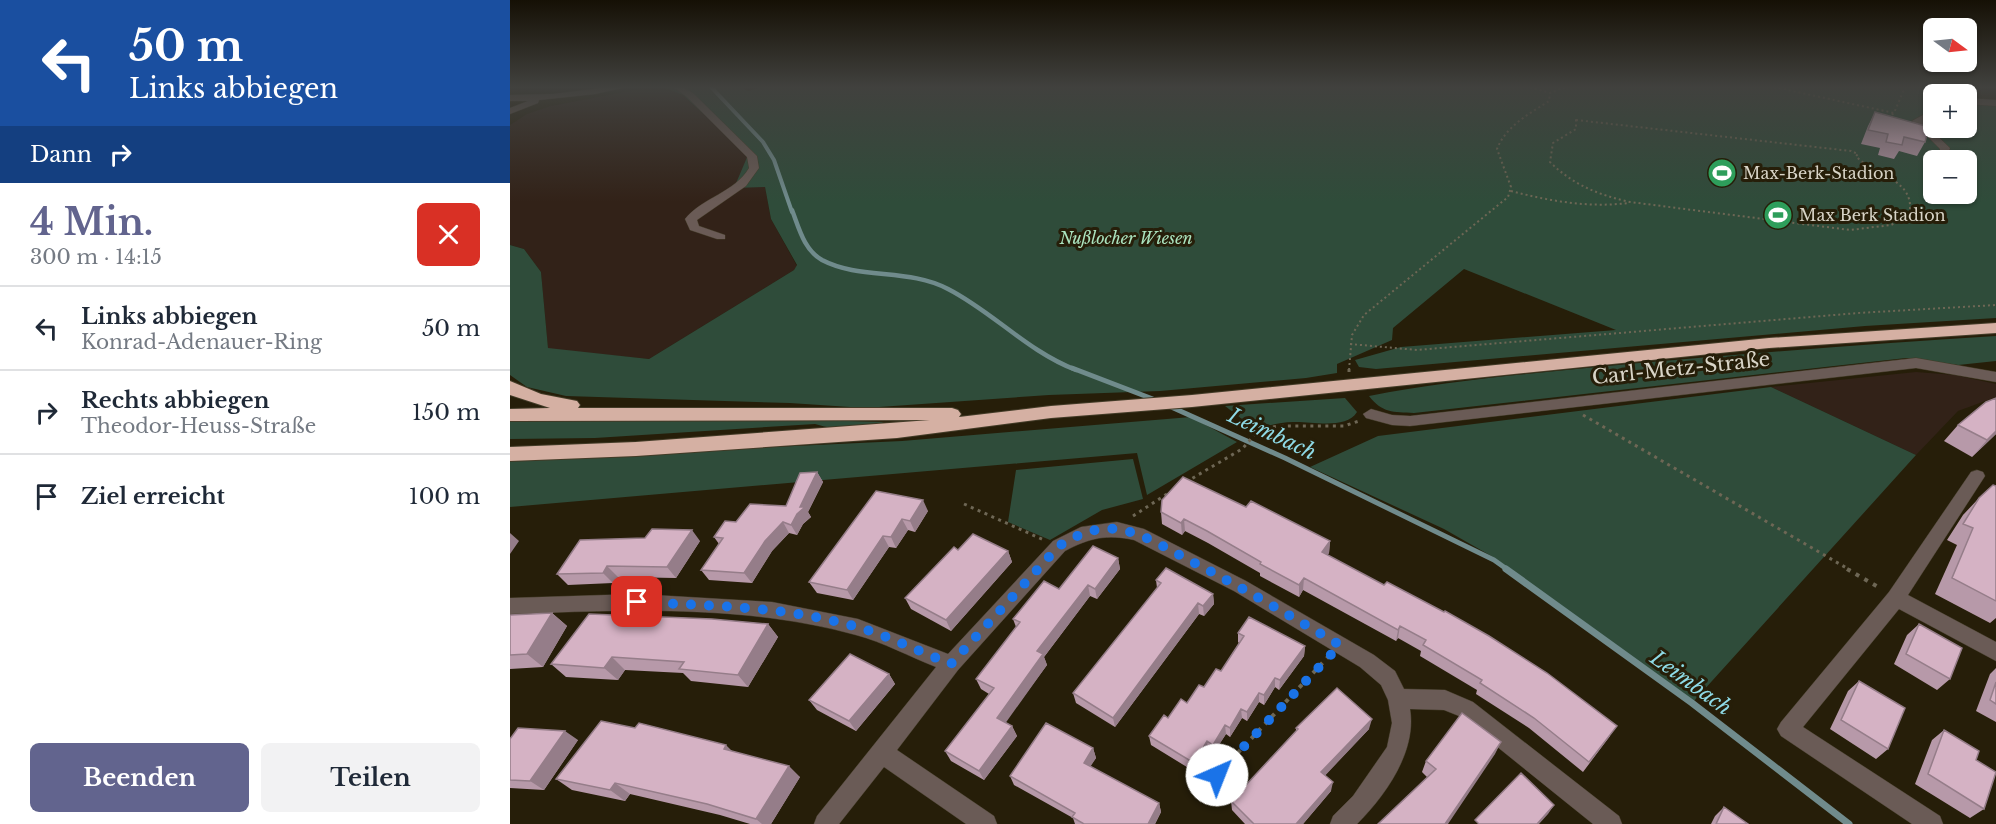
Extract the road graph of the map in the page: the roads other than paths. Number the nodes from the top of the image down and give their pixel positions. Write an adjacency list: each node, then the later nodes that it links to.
1 (721, 125): 4 (street)
2 (1934, 138): 3 (street)
3 (1944, 150)
4 (721, 237)
5 (1996, 328): 8 (highway)
6 (1996, 377): 10 (street, Carl-Metz-Straße)
7 (510, 387): 9 (highway)
8 (1051, 412): 9 (highway); 12 (highway)
9 (607, 413): 11 (highway)
10 (1371, 414)
11 (510, 415)
12 (510, 454)
13 (1977, 476): 14 (street)
14 (1896, 598): 16 (street); 24 (street)
15 (510, 606): 17 (street)
16 (1996, 652)
17 (951, 664): 18 (street); 19 (street)
18 (1398, 699): 22 (street); 23 (street)
19 (881, 752): 20 (street); 21 (street)
20 (825, 824)
21 (986, 824)
22 (1341, 824)
23 (1611, 824)
24 (1932, 824)

